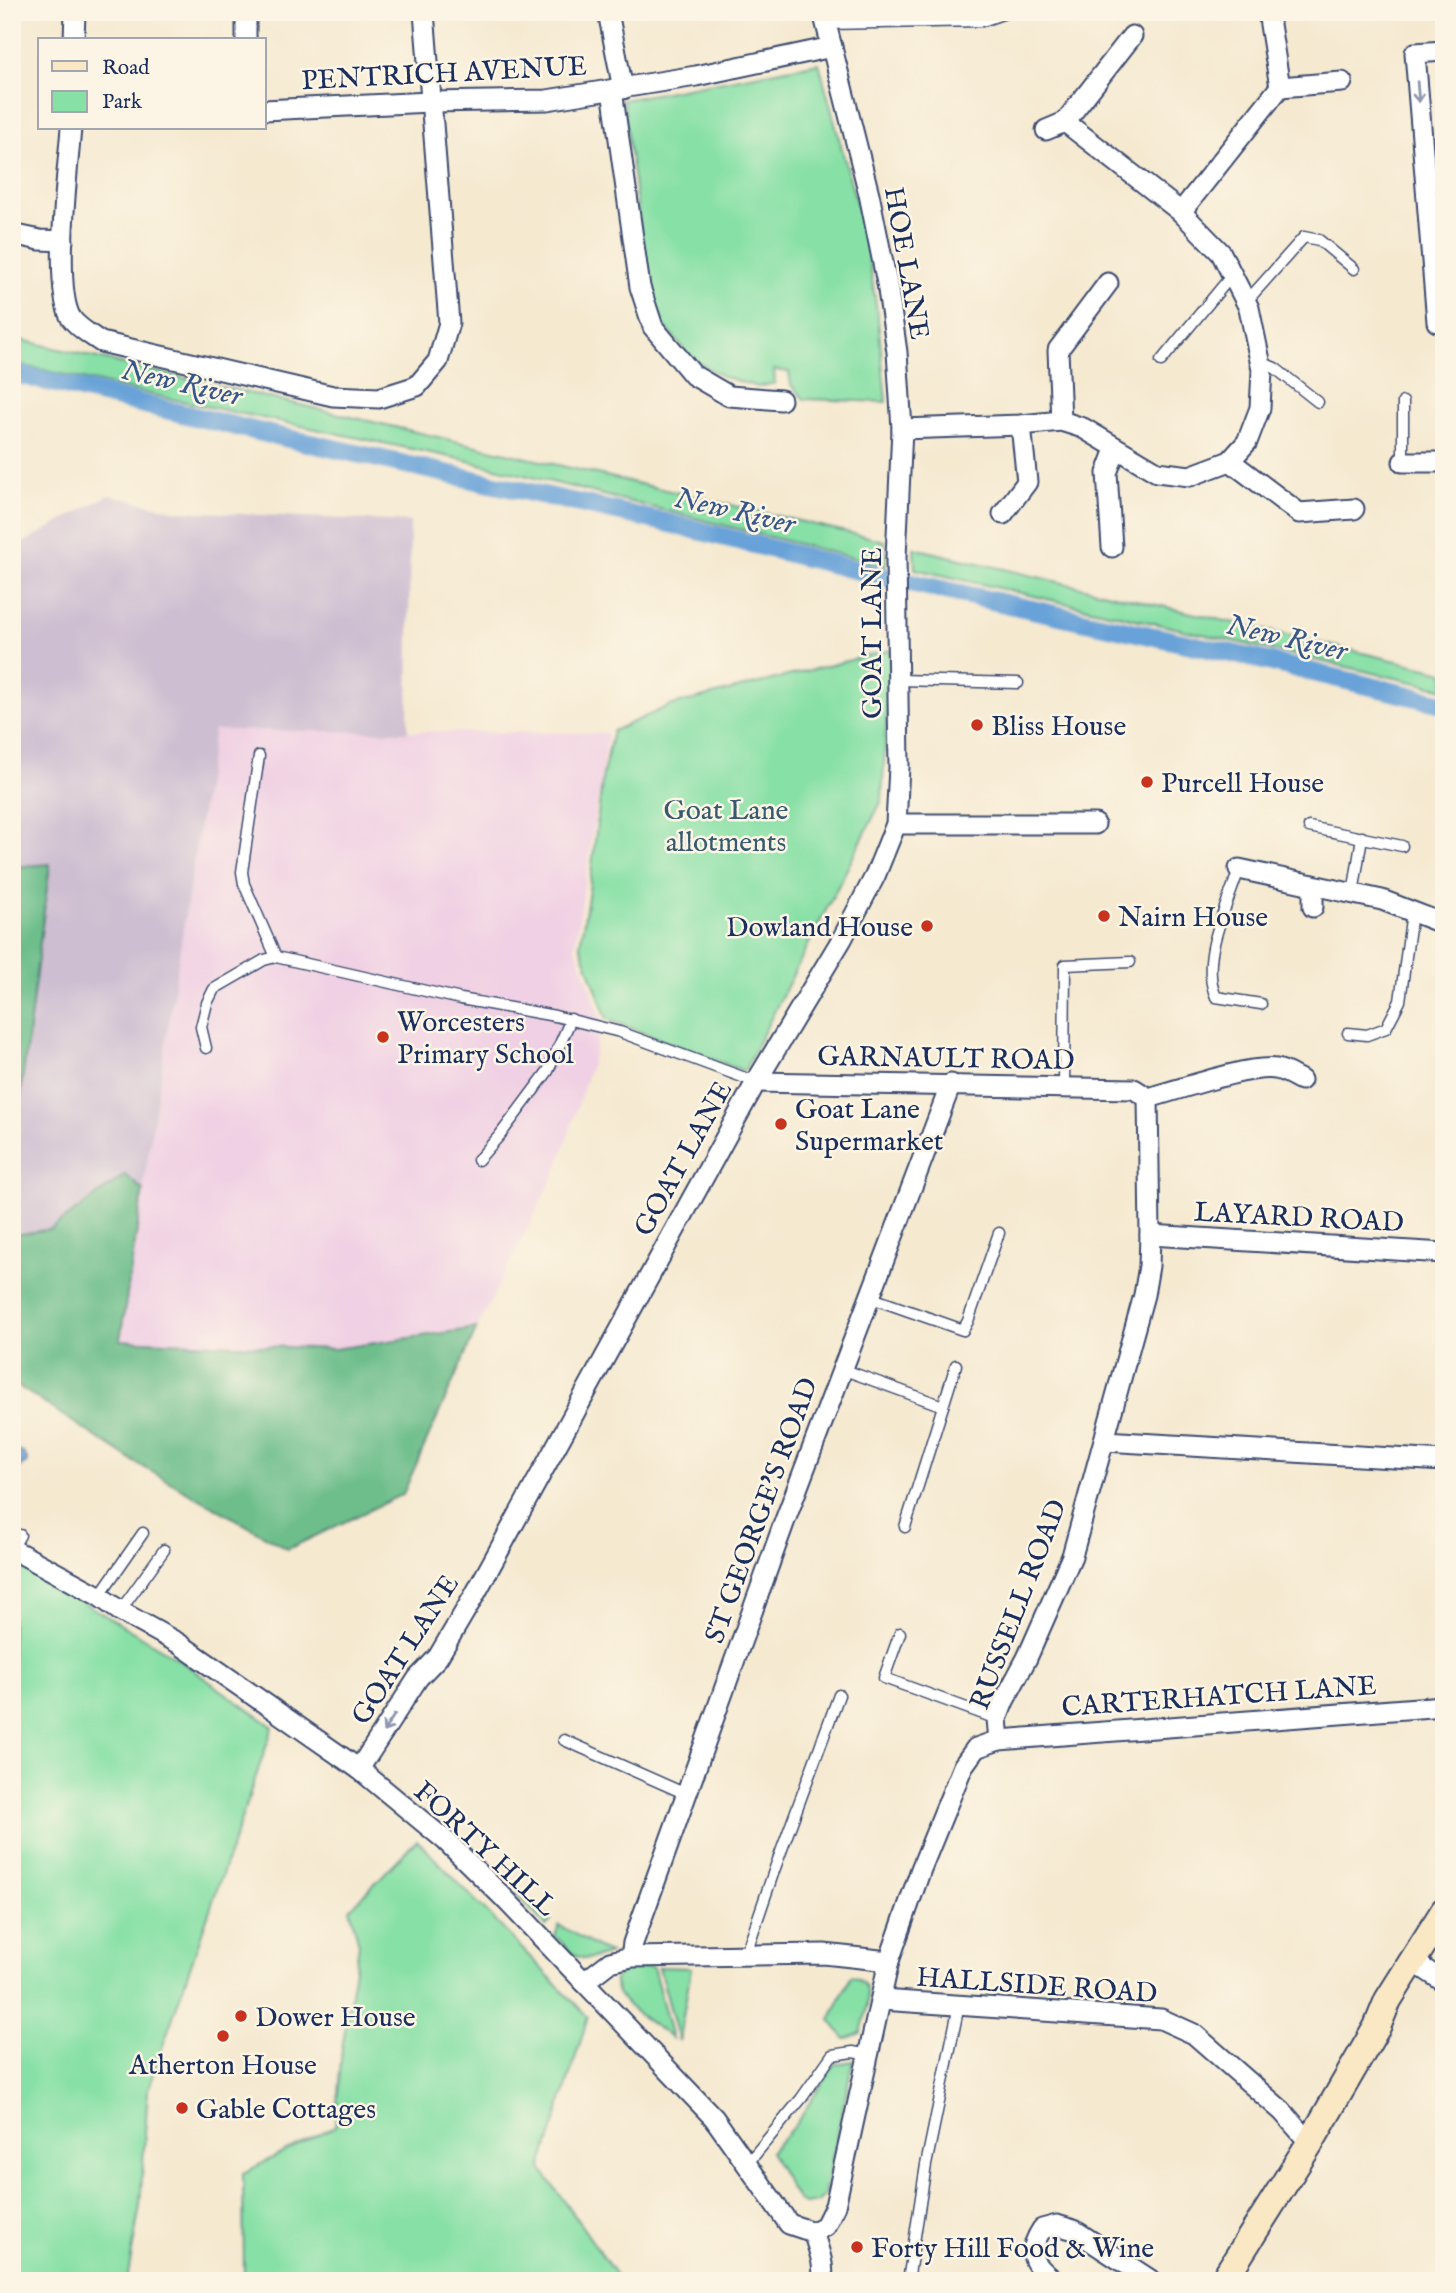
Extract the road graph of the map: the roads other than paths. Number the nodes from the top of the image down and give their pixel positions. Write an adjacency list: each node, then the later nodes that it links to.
1 (75, 12): 10 (street)
2 (246, 12): 11 (street)
3 (424, 12): 17 (street)
4 (608, 12): 16 (street)
5 (1008, 12): 7 (lane)
6 (1268, 12): 15 (street)
7 (975, 16): 8 (lane)
8 (825, 18): 12 (street, HOE LANE)
9 (1132, 36): 19 (street)
10 (74, 38)
11 (246, 38)
12 (832, 47): 16 (street, PENTRICH AVENUE); 37 (street, HOE LANE)
13 (1444, 51): 29 (street, one-way to 29)
14 (1342, 82): 15 (street)
15 (1280, 87): 22 (street)
16 (617, 89): 17 (street, PENTRICH AVENUE); 32 (street)
17 (430, 102): 18 (street, PENTRICH AVENUE); 24 (street)
18 (266, 110)
19 (1065, 122): 21 (street); 22 (street)
20 (71, 130): 24 (street)
21 (1046, 130)
22 (1181, 212): 26 (street)
23 (12, 234): 24 (street)
24 (63, 240)
25 (1354, 269): 28 (lane)
26 (1232, 275): 28 (street); 30 (lane)
27 (1108, 283): 35 (street)
28 (1246, 302): 31 (street)
29 (1444, 321)
30 (1161, 361)
31 (1260, 362): 33 (lane); 39 (street)
32 (781, 400)
33 (1318, 402)
34 (1404, 402): 40 (lane)
35 (1061, 421): 36 (street); 38 (street)
36 (1021, 425): 37 (street); 43 (street)
37 (902, 429): 44 (street, HOE LANE)
38 (1116, 449): 39 (street); 45 (street)
39 (1230, 461): 42 (street)
40 (1403, 462): 41 (street)
41 (1444, 462)
42 (1354, 509)
43 (1003, 514)
44 (899, 529): 46 (street, GOAT LANE)
45 (1112, 547)
46 (899, 680): 47 (lane); 49 (street, GOAT LANE)
47 (1018, 683)
48 (259, 756): 60 (lane)
49 (897, 824): 50 (street); 67 (street, GOAT LANE)
50 (1095, 824)
51 (1309, 827): 52 (lane)
52 (1362, 837): 53 (lane); 56 (lane)
53 (1402, 846)
54 (1240, 869): 55 (street); 62 (lane)
55 (1313, 885): 56 (street); 57 (street)
56 (1353, 894): 58 (street)
57 (1313, 907)
58 (1412, 912): 59 (street); 64 (lane)
59 (1444, 924)
60 (276, 957): 63 (lane); 65 (lane)
61 (1130, 962): 69 (lane)
62 (1261, 1004)
63 (571, 1019): 67 (lane); 71 (lane)
64 (1348, 1033)
65 (206, 1048)
66 (1301, 1080): 70 (street, GARNAULT ROAD)
67 (756, 1082): 68 (street, GARNAULT ROAD); 93 (street, GOAT LANE, one-way to 93)
68 (951, 1084): 69 (street, GARNAULT ROAD); 75 (street, ST GEORGE'S ROAD)
69 (1064, 1088): 70 (street, GARNAULT ROAD)
70 (1141, 1094): 73 (street, RUSSELL ROAD)
71 (478, 1160)
72 (999, 1233): 75 (lane)
73 (1150, 1235): 74 (street, LAYARD ROAD); 79 (street, RUSSELL ROAD)
74 (1444, 1253)
75 (869, 1297): 77 (street, ST GEORGE'S ROAD)
76 (956, 1366): 78 (lane)
77 (842, 1368): 78 (lane); 94 (street, ST GEORGE'S ROAD)
78 (943, 1406): 81 (lane)
79 (1104, 1441): 80 (street); 90 (street, RUSSELL ROAD)
80 (1444, 1461)
81 (905, 1527)
82 (143, 1533): 85 (lane)
83 (15, 1544): 85 (street, FORTY HILL)
84 (164, 1550): 86 (lane)
85 (99, 1596): 86 (street, FORTY HILL)
86 (120, 1611): 93 (street, FORTY HILL)
87 (900, 1633): 90 (lane)
88 (839, 1695): 97 (lane)
89 (1444, 1706): 92 (street, CARTERHATCH LANE)
90 (998, 1719): 92 (street, RUSSELL ROAD)
91 (564, 1740): 94 (lane)
92 (999, 1740): 99 (street, RUSSELL ROAD)
93 (359, 1769): 101 (street, FORTY HILL)
94 (686, 1794): 98 (street, ST GEORGE'S ROAD)
95 (1444, 1911): 104 (street)
96 (1444, 1931): 100 (street)
97 (745, 1956): 98 (street); 99 (street)
98 (631, 1957): 101 (street)
99 (889, 1961): 102 (street, RUSSELL ROAD)
100 (1433, 1975): 104 (street)
101 (584, 1982): 107 (street, FORTY HILL)
102 (881, 2000): 103 (street, HALLSIDE ROAD); 105 (street, RUSSELL ROAD)
103 (959, 2005): 106 (street, HALLSIDE ROAD); 110 (lane)
104 (1377, 2027): 106 (street)
105 (869, 2055): 107 (lane); 108 (street, RUSSELL ROAD)
106 (1311, 2143): 113 (street)
107 (748, 2163): 108 (street, FORTY HILL)
108 (814, 2232): 109 (street)
109 (821, 2281)
110 (908, 2281)
111 (1055, 2281): 112 (street)
112 (1152, 2281)
113 (1223, 2281)

